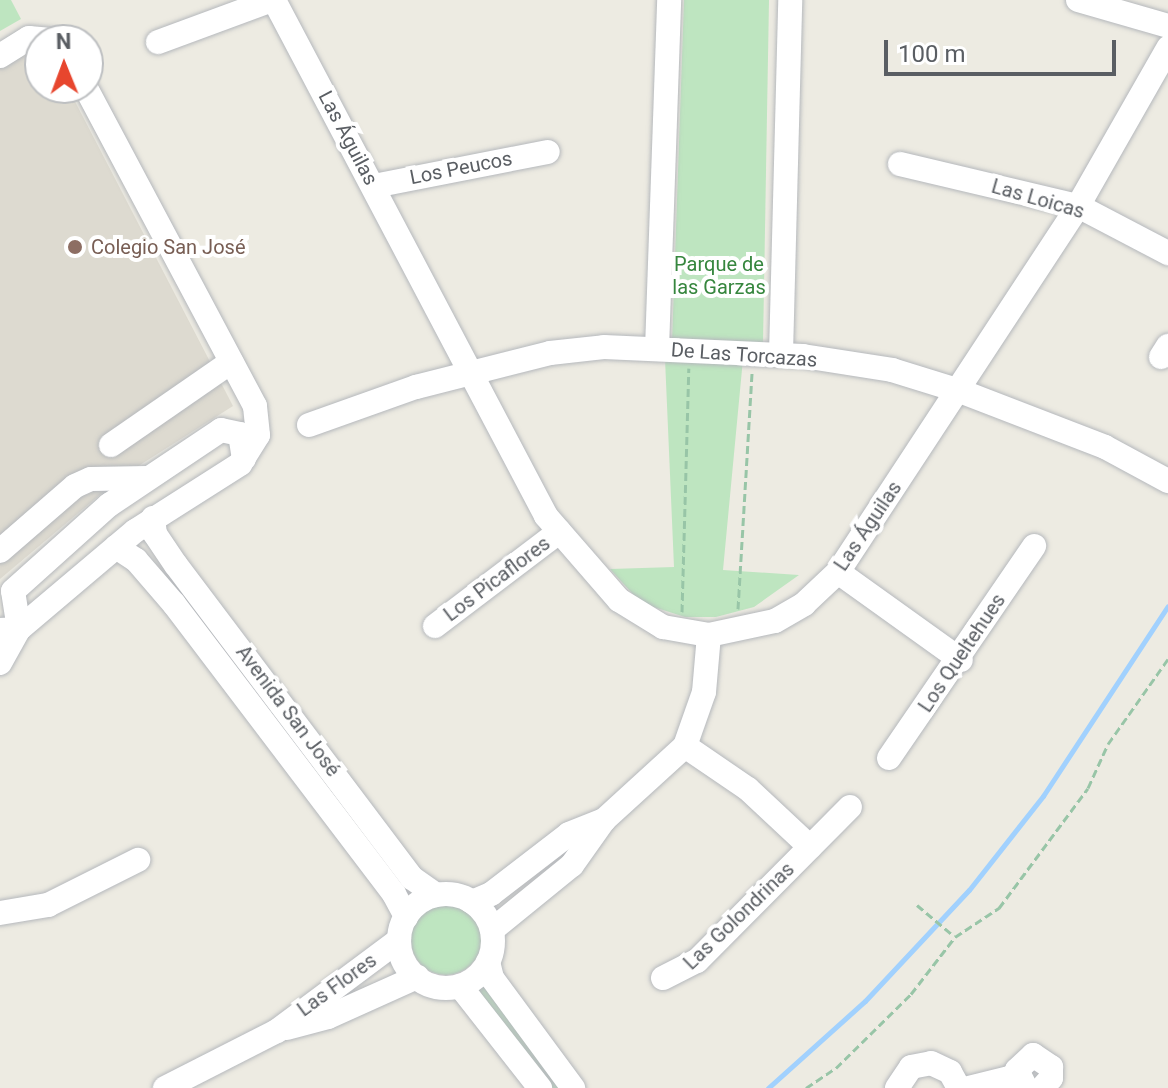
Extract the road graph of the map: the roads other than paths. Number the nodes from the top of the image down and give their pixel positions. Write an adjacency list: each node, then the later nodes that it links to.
1 (273, 0): 7 (street); 13 (street, Las Águilas)
2 (669, 0): 16 (street)
3 (790, 0): 17 (street)
4 (1078, 0): 5 (street)
5 (1168, 26)
6 (24, 41): 9 (street)
7 (158, 42)
8 (1168, 48): 14 (street, Las Águilas)
9 (0, 56)
10 (94, 104): 18 (street)
11 (548, 152): 13 (street, Los Peucos)
12 (900, 164): 14 (street, Las Loicas)
13 (374, 186): 19 (street, Las Águilas)
14 (1078, 206): 15 (street, Las Loicas); 20 (street, Las Águilas)
15 (1168, 253)
16 (657, 349): 17 (street, De Las Torcazas); 19 (street, De Las Torcazas)
17 (781, 354): 20 (street, De Las Torcazas)
18 (231, 362): 22 (street); 23 (street)
19 (472, 372): 21 (street, De Las Torcazas); 27 (street, Las Águilas)
20 (960, 391): 25 (street, De Las Torcazas); 31 (street, Las Águilas)
21 (309, 425)
22 (111, 445)
23 (244, 459): 24 (street); 26 (street)
24 (148, 478): 30 (street); 33 (street)
25 (1168, 481)
26 (153, 518): 29 (street); 43 (street, Avenida San José)
27 (559, 532): 32 (street, Los Picaflores); 34 (street, Las Águilas)
28 (1034, 546): 35 (street, Los Queltehues)
29 (116, 547): 33 (street); 46 (street, Avenida San José)
30 (0, 551)
31 (838, 572): 34 (street, Las Águilas); 35 (street)
32 (435, 626)
33 (9, 630): 36 (street)
34 (709, 635): 37 (street)
35 (961, 660): 38 (street, Los Queltehues)
36 (0, 663)
37 (685, 746): 40 (street); 41 (street, Las Golondrinas)
38 (889, 758)
39 (850, 807): 41 (street, Las Golondrinas)
40 (604, 820): 44 (street); 47 (street)
41 (810, 847): 50 (street, Las Golondrinas)
42 (138, 860): 45 (street)
43 (436, 895): 44 (street); 46 (street)
44 (472, 902): 47 (street)
45 (0, 913)
46 (402, 929): 49 (street); 52 (street, Las Flores)
47 (492, 930): 48 (street)
48 (488, 962): 51 (street); 56 (street)
49 (417, 977): 51 (street); 52 (street, Las Flores)
50 (663, 978)
51 (460, 986): 55 (street)
52 (277, 1031): 54 (street, Las Flores)
53 (1022, 1082): 59 (street); 60 (street)
54 (179, 1085)
55 (540, 1088)
56 (573, 1088)
57 (897, 1088): 58 (street)
58 (959, 1088)
59 (969, 1088)
60 (1042, 1088)

